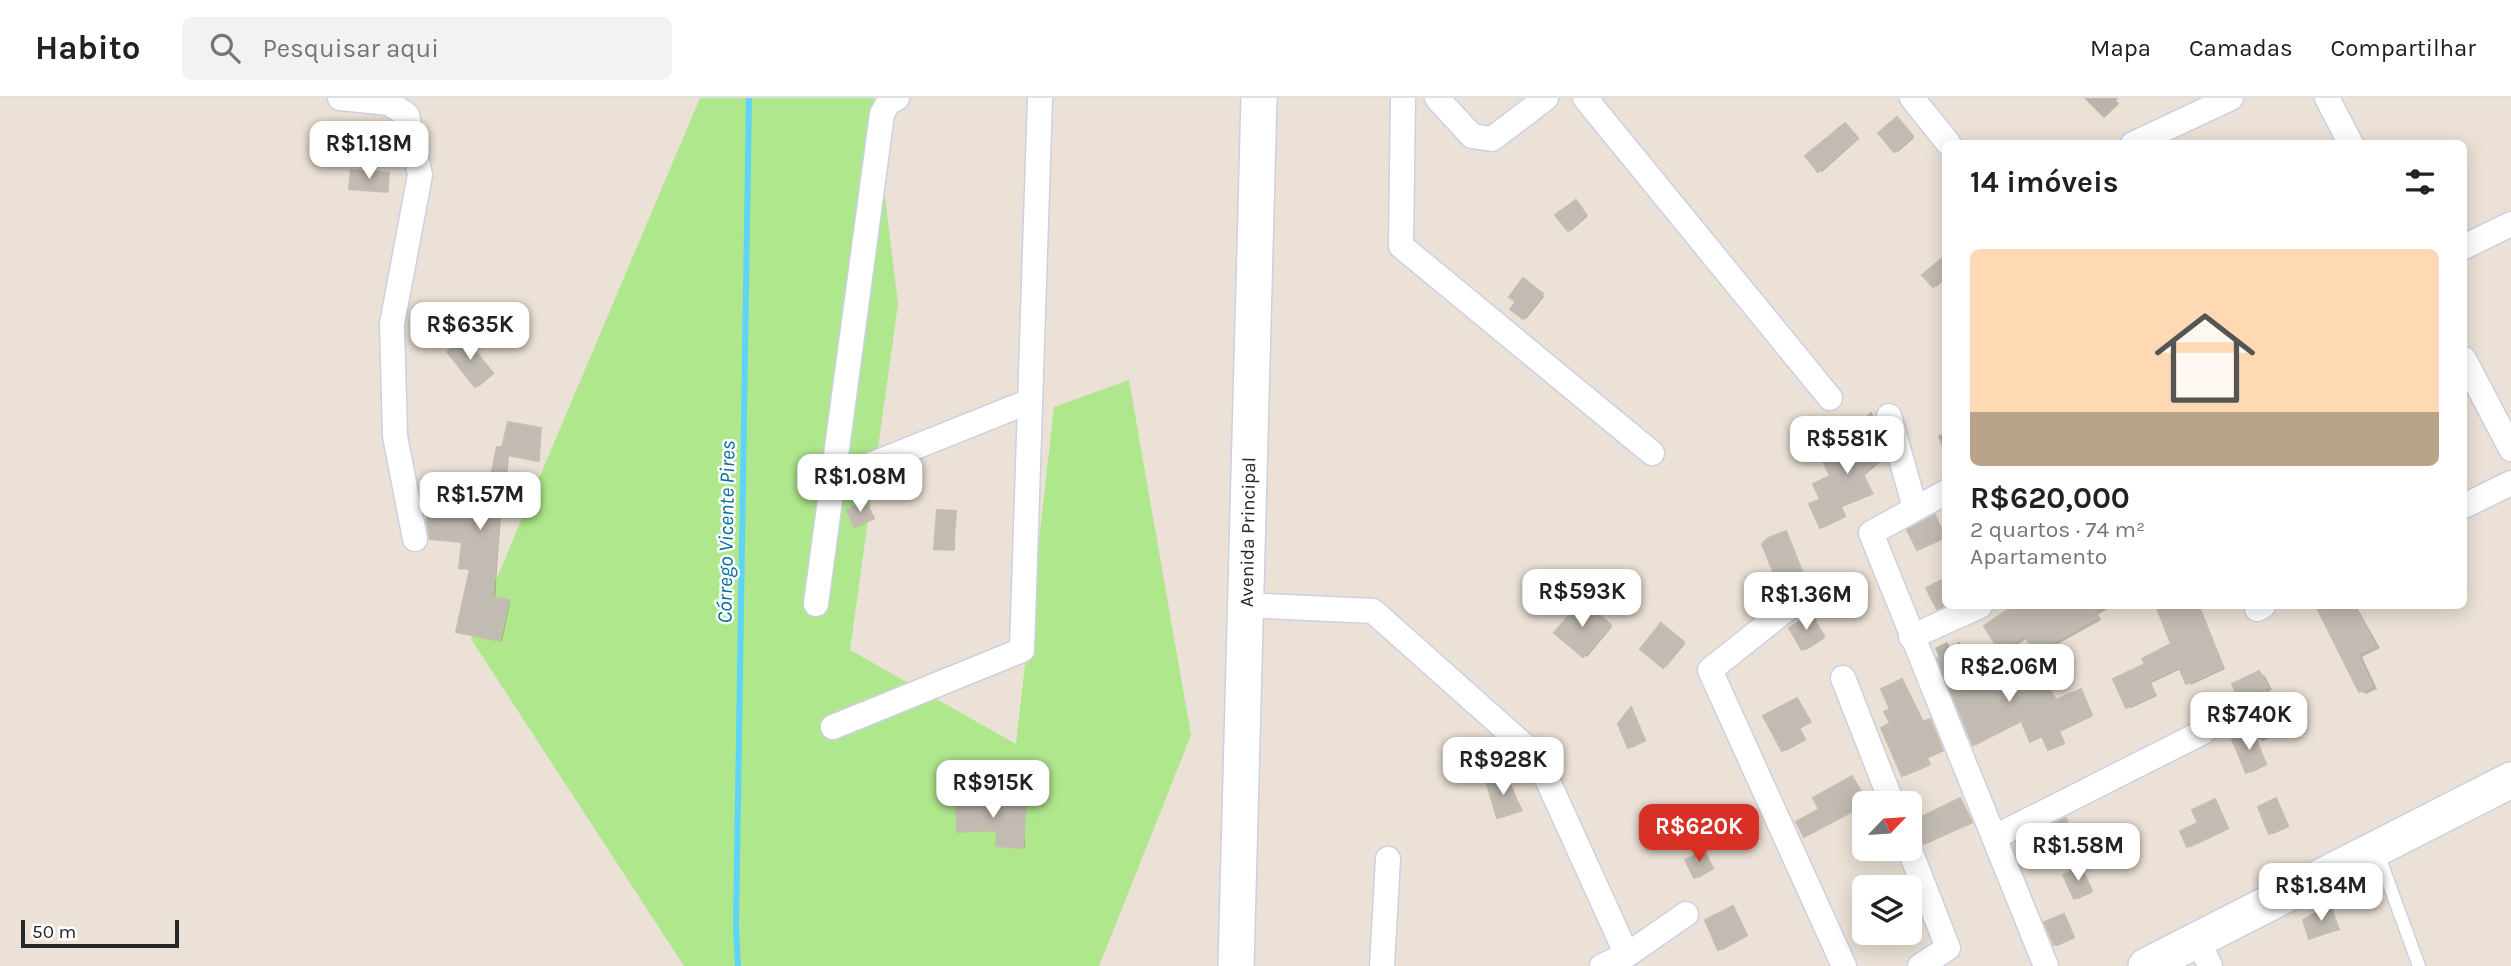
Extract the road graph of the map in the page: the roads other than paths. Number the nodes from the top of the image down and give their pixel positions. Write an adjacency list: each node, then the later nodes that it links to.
1 (341, 98): 28 (street)
2 (897, 98): 23 (street)
3 (1040, 98): 19 (street)
4 (1259, 98): 31 (street, Avenida Principal)
5 (1403, 98): 22 (street)
6 (1437, 98): 7 (street)
7 (1546, 98)
8 (1585, 98): 18 (street)
9 (1912, 98): 12 (street)
10 (2231, 98): 13 (street)
11 (2327, 98): 14 (street)
12 (1946, 140)
13 (2142, 140)
14 (2349, 140)
15 (2511, 224): 16 (street)
16 (2467, 246)
17 (2467, 365): 21 (street)
18 (1830, 398)
19 (1030, 401): 23 (street); 35 (street)
20 (1889, 416): 27 (street)
21 (2511, 449)
22 (1652, 453)
23 (833, 480): 30 (street)
24 (2511, 483): 26 (street)
25 (1942, 494): 27 (street)
26 (2467, 505)
27 (1914, 508): 33 (street)
28 (415, 539)
29 (1818, 585): 49 (street)
30 (816, 604)
31 (1245, 604): 45 (street); 46 (street, Avenida Principal)
32 (1973, 609): 33 (street)
33 (1912, 636): 39 (street)
34 (1843, 678): 38 (street)
35 (833, 727)
36 (2203, 732): 39 (street)
37 (2511, 780): 40 (street)
38 (1887, 791)
39 (1994, 837): 51 (street)
40 (2376, 849): 44 (street); 53 (lane)
41 (1388, 859): 47 (street)
42 (1914, 861): 50 (street)
43 (1686, 914): 45 (street)
44 (2204, 953): 52 (street)
45 (1627, 955): 48 (street)
46 (1236, 966)
47 (1382, 966)
48 (1602, 966)
49 (1844, 966)
50 (1920, 966)
51 (2046, 966)
52 (2146, 966)
53 (2419, 966)

